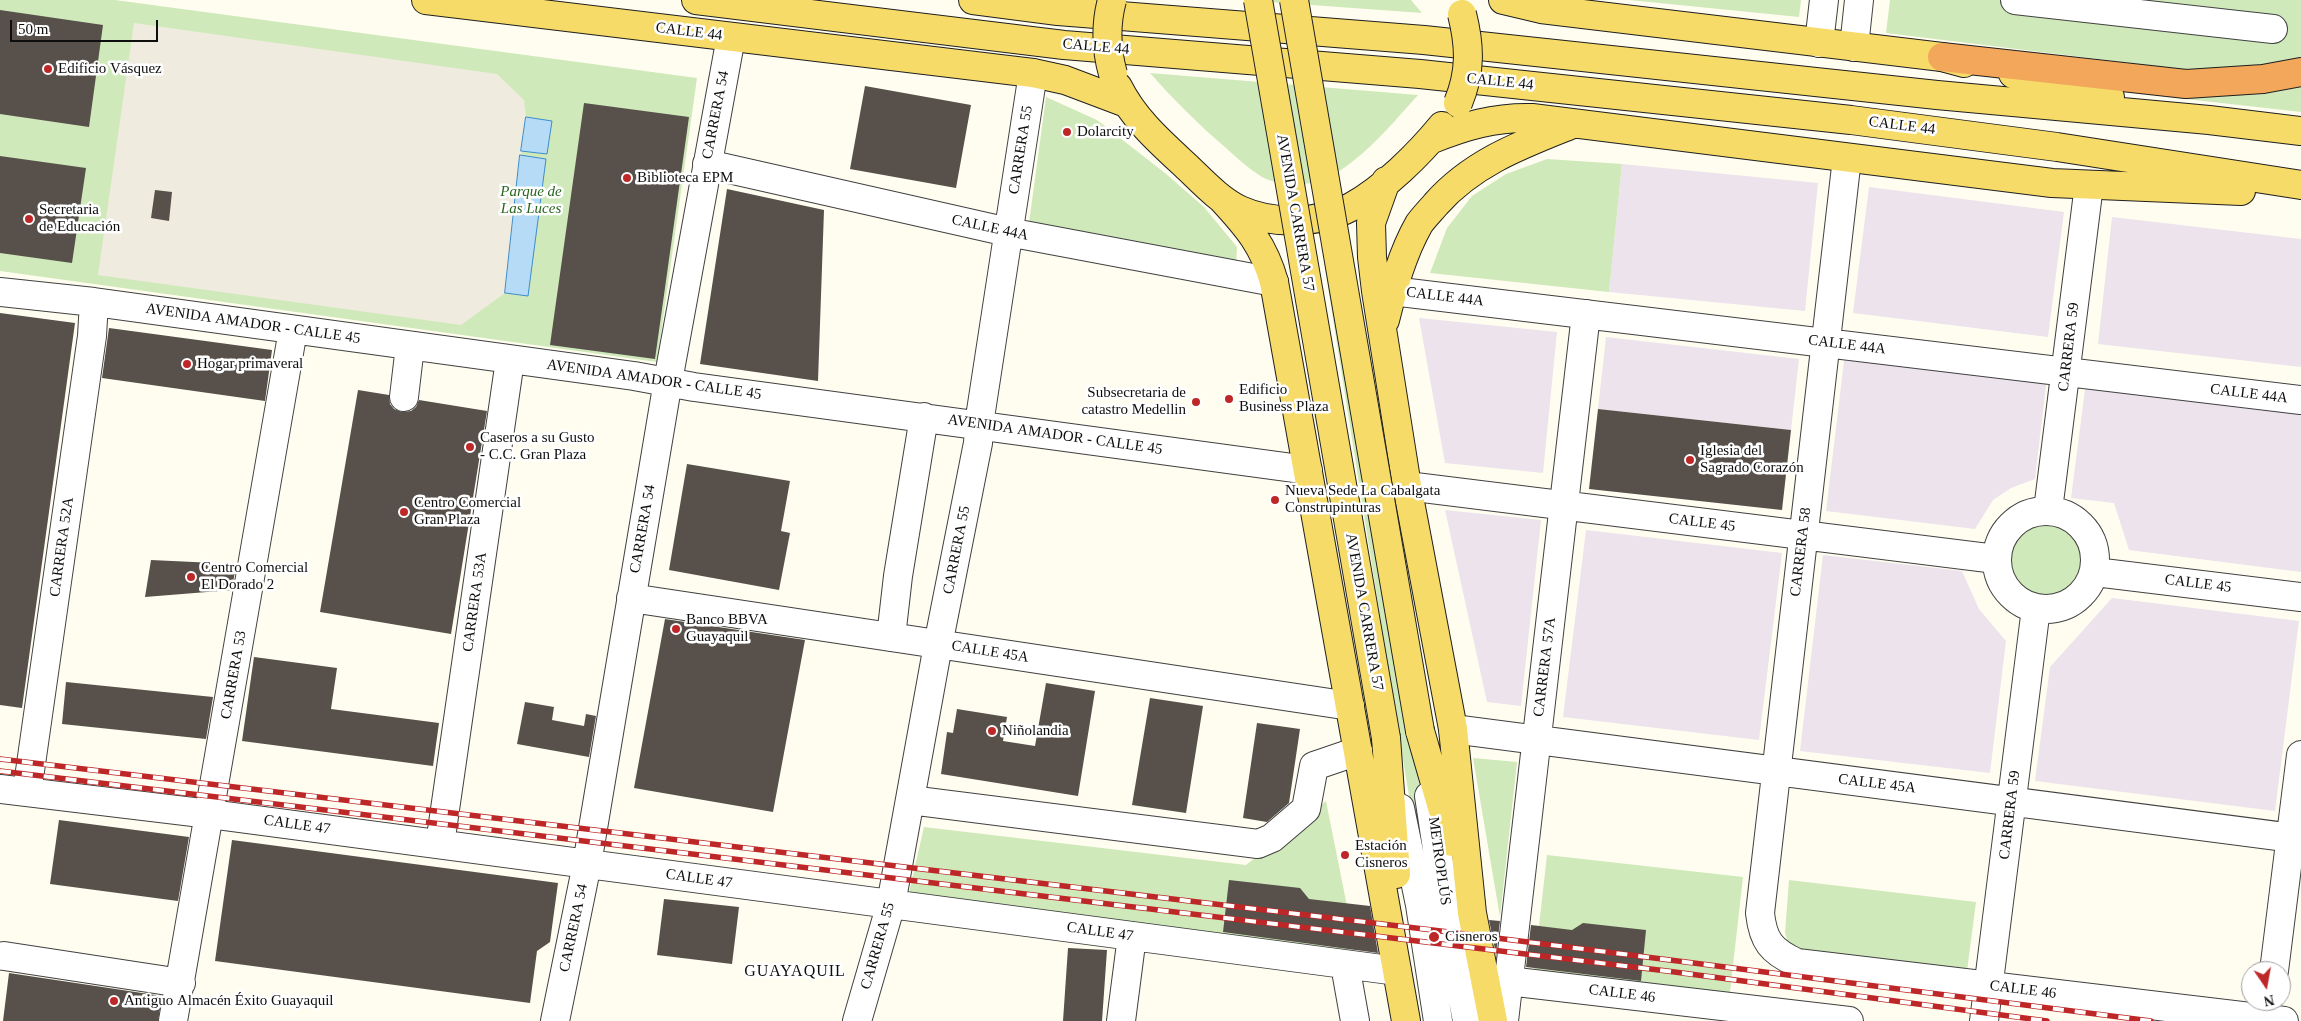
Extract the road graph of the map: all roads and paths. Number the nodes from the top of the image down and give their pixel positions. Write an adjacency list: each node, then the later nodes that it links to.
1 (426, 0): 16 (main road, CALLE 44)
2 (696, 0): 31 (main road, CALLE 44)
3 (973, 0): 23 (main road)
4 (1112, 0): 22 (main road, bridge)
5 (1258, 0): 66 (main road, AVENIDA CARRERA 57, bridge)
6 (1294, 0): 65 (main road, bridge)
7 (1503, 0): 14 (main road)
8 (1565, 0): 14 (street)
9 (1824, 0): 17 (street)
10 (1859, 0): 18 (street)
11 (2015, 0): 12 (street)
12 (2122, 6): 15 (street)
13 (1458, 7): 26 (main road, bridge)
14 (1624, 19): 17 (main road)
15 (2273, 29)
16 (731, 37): 21 (main road, CALLE 44); 28 (street, CARRERA 54)
17 (1819, 43): 18 (main road)
18 (1854, 47): 19 (main road)
19 (1942, 57): 20 (highway); 23 (main road)
20 (2301, 72)
21 (1033, 73): 22 (main road, CALLE 44); 34 (street, CARRERA 55)
22 (1126, 103): 33 (main road)
23 (2209, 120): 25 (main road)
24 (1575, 123): 26 (main road); 27 (main road); 36 (main road)
25 (2301, 131)
26 (1430, 140): 29 (main road)
27 (1847, 158): 30 (main road); 42 (street, CARRERA 58)
28 (707, 164): 34 (street, CALLE 44A); 46 (street, CARRERA 54)
29 (1386, 181): 33 (main road); 40 (main road)
30 (2089, 185): 32 (main road); 45 (street, CARRERA 59)
31 (2301, 185)
32 (2301, 194)
33 (1222, 199): 35 (main road, AVENIDA CARRERA 57)
34 (1008, 232): 35 (street, CALLE 44A); 50 (street, CARRERA 55)
35 (1274, 282): 51 (main road, AVENIDA CARRERA 57)
36 (1392, 291): 39 (street, CALLE 44A); 40 (main road)
37 (0, 292): 38 (street, AVENIDA AMADOR - CALLE 45)
38 (94, 302): 41 (street, AVENIDA AMADOR - CALLE 45); 72 (street, CARRERA 52A)
39 (1586, 314): 42 (street, CALLE 44A); 53 (street, CARRERA 57A)
40 (1382, 329): 52 (main road)
41 (293, 330): 43 (street, AVENIDA AMADOR - CALLE 45); 75 (street, CARRERA 53)
42 (1826, 343): 45 (street, CALLE 44A); 55 (street, CARRERA 58)
43 (410, 346): 44 (street, AVENIDA AMADOR - CALLE 45); 47 (street)
44 (510, 360): 46 (street, AVENIDA AMADOR - CALLE 45); 77 (street, CARRERA 53A)
45 (2066, 372): 48 (street, CALLE 44A); 54 (street, CARRERA 59)
46 (668, 381): 49 (street, AVENIDA AMADOR - CALLE 45); 59 (street, CARRERA 54)
47 (404, 397)
48 (2301, 400)
49 (924, 417): 50 (street, AVENIDA AMADOR - CALLE 45); 61 (street)
50 (979, 424): 51 (street, AVENIDA AMADOR - CALLE 45); 62 (street, CARRERA 55)
51 (1308, 470): 63 (main road, AVENIDA CARRERA 57)
52 (1407, 486): 53 (street, CALLE 45); 64 (main road)
53 (1564, 505): 55 (street, CALLE 45); 67 (street, CARRERA 57A)
54 (2048, 510): 56 (street); 57 (street)
55 (1802, 535): 56 (street, CALLE 45); 70 (street, CARRERA 58)
56 (1996, 559): 60 (street)
57 (2095, 572): 58 (street, CALLE 45); 60 (street)
58 (2301, 597)
59 (631, 598): 61 (street, CALLE 45A); 78 (street, CARRERA 54)
60 (2036, 608): 74 (street, CARRERA 59)
61 (891, 637): 62 (street, CALLE 45A)
62 (938, 644): 63 (street, CALLE 45A); 73 (street, CARRERA 55)
63 (1350, 706): 68 (main road, AVENIDA CARRERA 57)
64 (1453, 729): 67 (street, CALLE 45A); 80 (main road)
65 (1420, 731): 80 (main road); 98 (street, METROPLÚS)
66 (1386, 738): 96 (main road, AVENIDA CARRERA 57); 97 (street, METROPLÚS)
67 (1537, 740): 70 (street, CALLE 45A); 87 (street, CARRERA 57A)
68 (1358, 751): 73 (street); 86 (main road, AVENIDA CARRERA 57)
69 (2301, 755): 76 (street)
70 (1776, 771): 74 (street, CALLE 45A); 82 (street, CARRERA 58)
71 (0, 789): 72 (street, CALLE 47)
72 (27, 792): 75 (street, CALLE 47)
73 (910, 800): 79 (street, CARRERA 55)
74 (2012, 802): 76 (street, CALLE 45A); 89 (street, CARRERA 59)
75 (210, 814): 77 (street, CALLE 47); 88 (street, CARRERA 53)
76 (2296, 838): 84 (street)
77 (440, 844): 78 (street, CALLE 47)
78 (587, 864): 79 (street, CALLE 47); 92 (street, CARRERA 54)
79 (891, 904): 81 (street, CALLE 47); 93 (street, CARRERA 55)
80 (1472, 913): 87 (main road)
81 (1132, 936): 85 (street, CALLE 47); 94 (street)
82 (1769, 944): 89 (street, CALLE 46)
83 (4, 956): 88 (street)
84 (2276, 961)
85 (1345, 964): 86 (street, CALLE 47); 95 (street)
86 (1397, 971): 96 (main road, AVENIDA CARRERA 57)
87 (1497, 979): 99 (main road); 100 (street, CARRERA 57A); 101 (street, CALLE 46)
88 (181, 983): 91 (street, CARRERA 53)
89 (1988, 986): 90 (street, CALLE 46); 102 (street, CARRERA 59)
90 (2272, 1016)
91 (173, 1021)
92 (555, 1021)
93 (857, 1021)
94 (1121, 1021)
95 (1355, 1021)
96 (1406, 1021)
97 (1438, 1021)
98 (1467, 1021)
99 (1493, 1021)
100 (1504, 1021)
101 (1849, 1021)
102 (1984, 1021)

